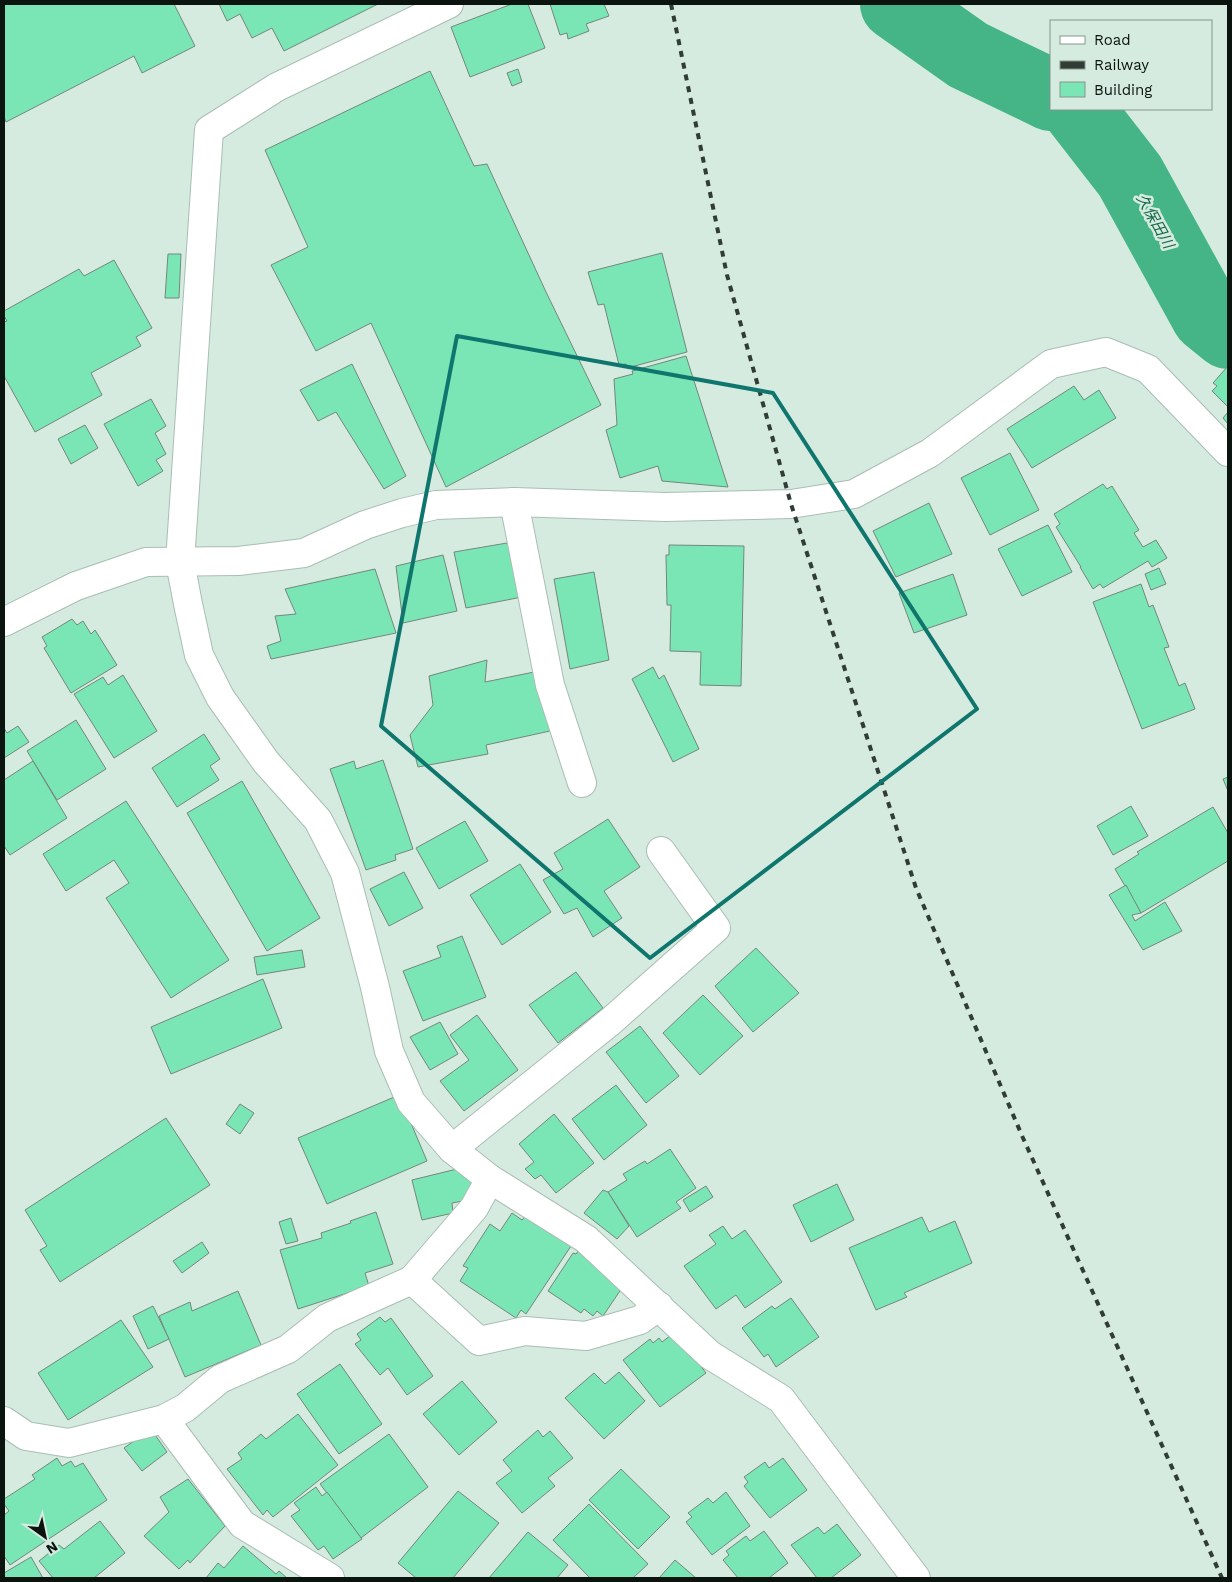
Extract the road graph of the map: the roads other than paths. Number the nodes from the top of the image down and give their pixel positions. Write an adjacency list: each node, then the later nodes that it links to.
1 (449, 4): 4 (street)
2 (1228, 452): 3 (street)
3 (514, 502): 4 (street); 6 (street)
4 (180, 562): 5 (street); 8 (street)
5 (4, 622)
6 (582, 783)
7 (661, 851): 8 (street)
8 (452, 1149): 9 (street)
9 (490, 1179): 10 (street); 11 (street)
10 (412, 1280): 11 (street); 12 (street)
11 (659, 1306): 15 (street)
12 (164, 1419): 13 (street); 14 (street)
13 (4, 1421)
14 (330, 1578)
15 (916, 1578)

